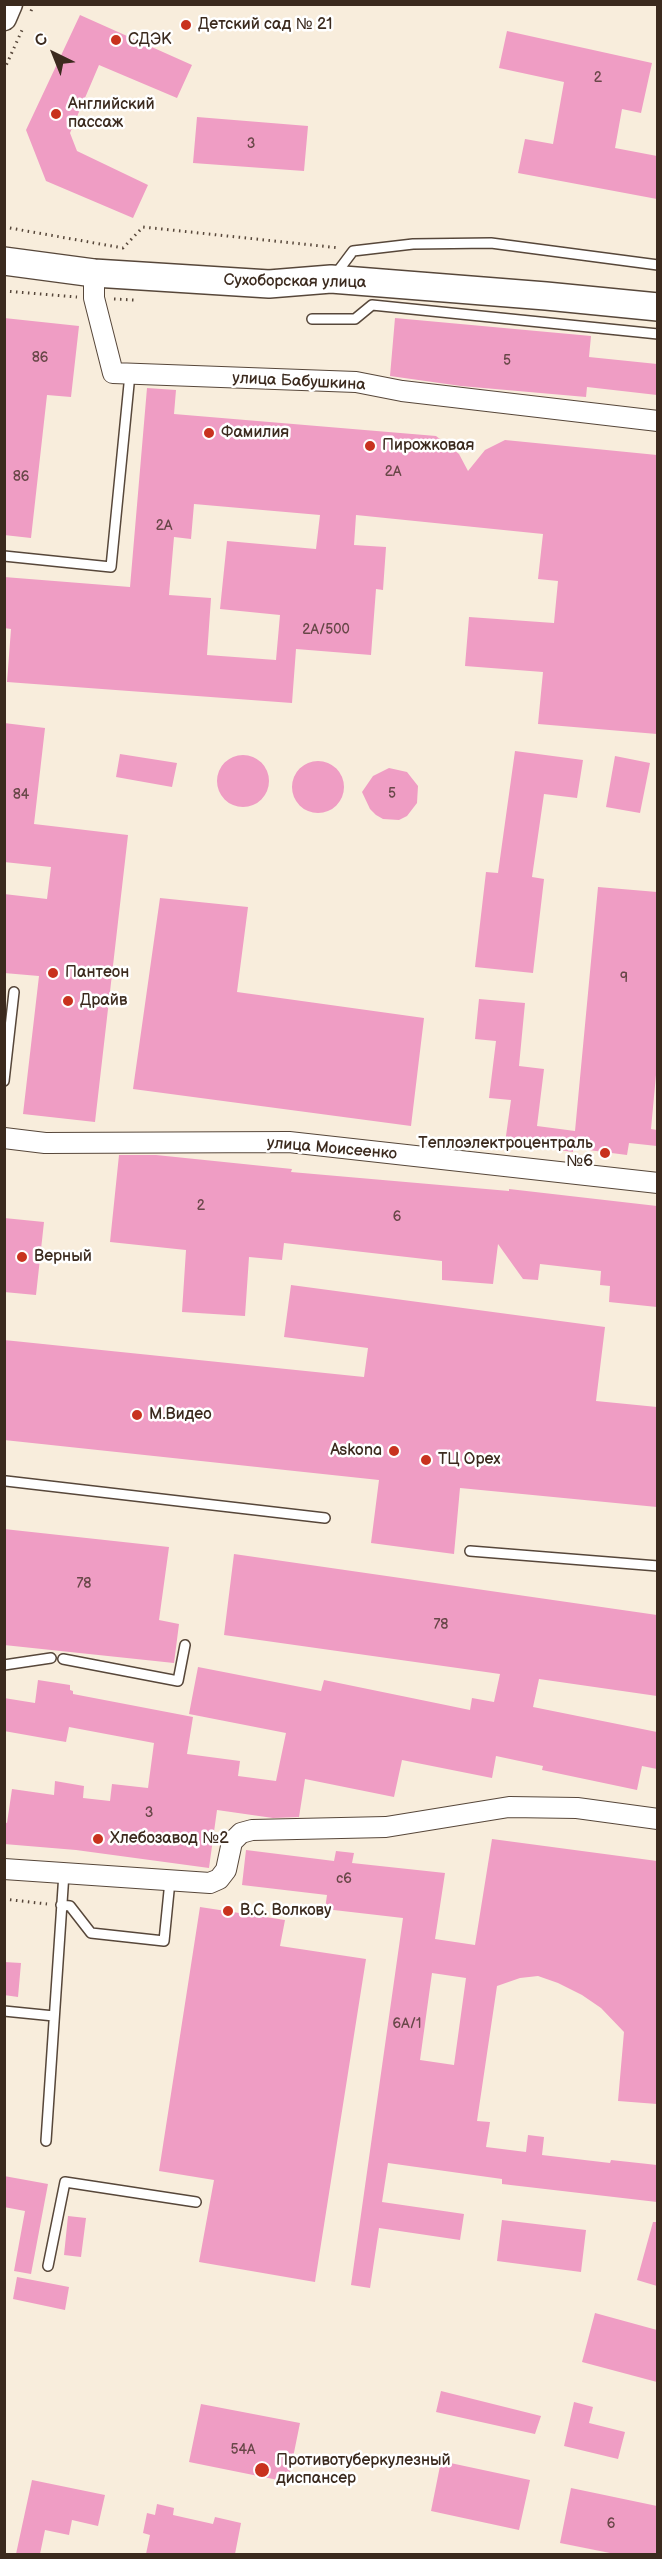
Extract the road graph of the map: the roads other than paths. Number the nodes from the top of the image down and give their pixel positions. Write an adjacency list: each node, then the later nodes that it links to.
1 (20, 9): 2 (street)
2 (15, 21)
3 (4, 261): 5 (main road, Сухоборская улица)
4 (657, 265): 6 (lane)
5 (94, 273): 6 (main road, Сухоборская улица); 10 (street)
6 (331, 279): 7 (main road, Сухоборская улица)
7 (657, 307)
8 (312, 319): 9 (lane)
9 (657, 334)
10 (130, 374): 11 (street, улица Бабушкина); 12 (lane)
11 (657, 421)
12 (4, 556)
13 (14, 992): 14 (lane)
14 (4, 1081)
15 (4, 1138): 16 (street, улица Моисеенко)
16 (657, 1183)
17 (6, 1481): 18 (lane)
18 (325, 1518)
19 (470, 1551): 20 (lane)
20 (657, 1566)
21 (186, 1645): 23 (lane)
22 (51, 1658): 24 (lane)
23 (63, 1659)
24 (4, 1665)
25 (657, 1819): 28 (street)
26 (4, 1869): 27 (street)
27 (64, 1874): 28 (street); 29 (lane)
28 (170, 1881): 29 (lane)
29 (62, 1905): 31 (lane)
30 (4, 2011): 31 (lane)
31 (54, 2016): 32 (lane)
32 (46, 2141)
33 (196, 2202): 34 (lane)
34 (48, 2266)

